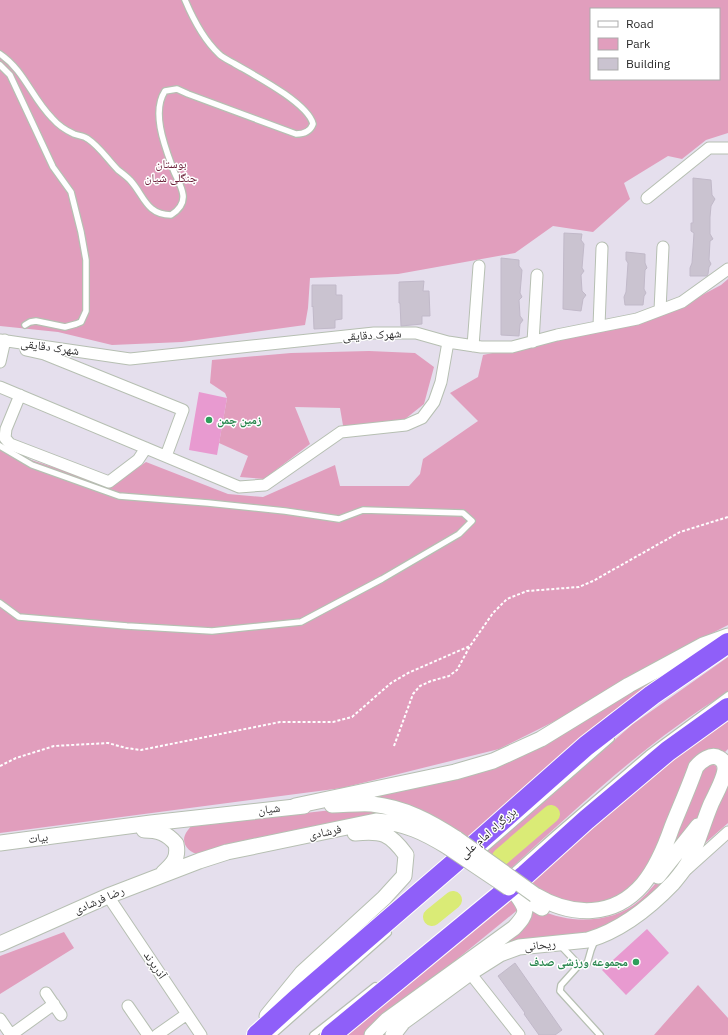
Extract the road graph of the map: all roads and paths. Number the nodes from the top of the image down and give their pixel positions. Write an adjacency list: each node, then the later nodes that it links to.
1 (185, 0): 2 (lane)
2 (0, 54)
3 (0, 65): 12 (lane)
4 (728, 148): 5 (street)
5 (647, 198)
6 (663, 247): 11 (street)
7 (602, 248): 13 (street)
8 (479, 266): 17 (street)
9 (728, 269): 11 (street, شهرک دقایقی)
10 (538, 275): 16 (street)
11 (660, 310): 13 (street, شهرک دقایقی)
12 (25, 325)
13 (599, 326): 16 (street, شهرک دقایقی)
14 (2, 340): 15 (street, شهرک دقایقی); 19 (street)
15 (448, 342): 17 (street, شهرک دقایقی); 24 (street)
16 (533, 342): 17 (street, شهرک دقایقی)
17 (472, 346)
18 (26, 350): 24 (street)
19 (0, 362)
20 (0, 387): 21 (street)
21 (20, 396): 23 (street); 23 (street)
22 (0, 446): 26 (lane)
23 (146, 448): 24 (street)
24 (166, 456)
25 (728, 517): 29 (path)
26 (0, 603)
27 (728, 636): 36 (main road)
28 (728, 643): 71 (highway, بزرگراه امام علی)
29 (470, 646): 33 (path); 35 (path)
30 (728, 695): 49 (lane)
31 (728, 708): 74 (highway)
32 (616, 735): 46 (lane)
33 (394, 746)
34 (726, 763): 37 (main road, ریحانی); 43 (main road, ریحانی, bridge)
35 (0, 766)
36 (295, 806): 38 (main road, شیان); 43 (main road, شیان)
37 (708, 810): 48 (main road, ریحانی); 50 (main road)
38 (189, 819): 39 (main road, شیان); 44 (main road)
39 (75, 832): 42 (main road, بیات); 44 (main road)
40 (728, 832): 48 (street, ریحانی)
41 (288, 840): 43 (main road, فرشادی); 45 (main road, فرشادی); 70 (main road)
42 (0, 843)
43 (453, 843): 50 (main road, bridge)
44 (176, 844): 45 (main road); 47 (main road)
45 (199, 861): 47 (main road, رضا فرشادی)
46 (466, 866)
47 (159, 877): 51 (main road, رضا فرشادی)
48 (674, 882): 53 (main road, ریحانی)
49 (496, 886)
50 (514, 891): 75 (main road)
51 (108, 896): 55 (main road, رضا فرشادی); 62 (street, آذرپرند)
52 (394, 928): 72 (lane)
53 (596, 937): 54 (main road, ریحانی); 56 (lane)
54 (558, 943): 56 (lane); 57 (main road, ریحانی)
55 (0, 944)
56 (579, 965): 77 (lane)
57 (470, 973): 65 (main road, ریحانی); 76 (street)
58 (380, 982): 73 (lane)
59 (46, 993): 60 (street)
60 (54, 1004): 63 (street); 66 (street)
61 (128, 1006): 67 (street)
62 (187, 1014): 68 (street); 69 (street, آذرپرند)
63 (61, 1015)
64 (1, 1022): 66 (street)
65 (396, 1034)
66 (11, 1035)
67 (148, 1035)
68 (157, 1035)
69 (201, 1035)
70 (251, 1035)
71 (257, 1035)
72 (273, 1035)
73 (313, 1035)
74 (331, 1035)
75 (372, 1035)
76 (519, 1035)
77 (600, 1035)

